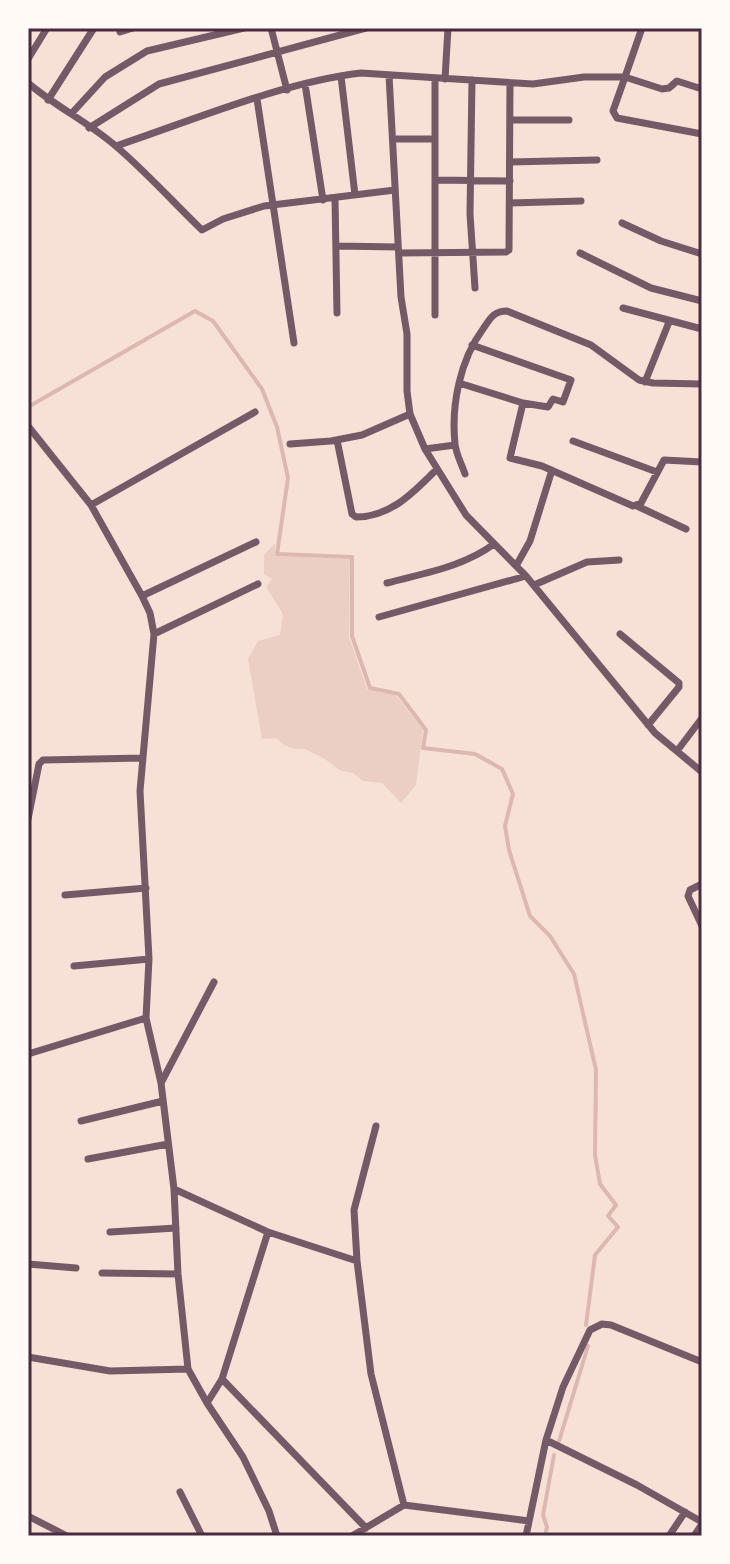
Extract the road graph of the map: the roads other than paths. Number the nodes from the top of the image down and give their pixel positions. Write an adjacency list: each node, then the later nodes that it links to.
1 (47, 28): 11 (street)
2 (94, 28): 24 (street)
3 (133, 28): 9 (street)
4 (244, 28): 25 (street)
5 (271, 28): 10 (street)
6 (366, 28): 10 (street)
7 (448, 28): 16 (street)
8 (642, 28): 14 (street)
9 (120, 32)
10 (277, 50): 22 (street); 28 (street)
11 (28, 59)
12 (389, 75): 13 (street); 15 (street); 30 (street)
13 (341, 76): 20 (street); 39 (street)
14 (625, 77): 19 (street); 21 (street); 29 (street)
15 (435, 78): 16 (street); 31 (street)
16 (445, 79): 17 (street)
17 (472, 80): 19 (street); 36 (street)
18 (28, 83): 24 (street)
19 (510, 83): 26 (street)
20 (305, 84): 22 (street); 41 (street)
21 (702, 89)
22 (287, 90): 23 (street)
23 (257, 99): 32 (street); 44 (street)
24 (48, 100): 25 (street)
25 (72, 113): 28 (street)
26 (510, 120): 27 (street); 34 (street)
27 (569, 120)
28 (89, 128): 32 (street)
29 (702, 134)
30 (393, 139): 31 (street); 38 (street)
31 (435, 139): 35 (street)
32 (116, 146): 44 (street)
33 (597, 160): 34 (street)
34 (510, 162): 37 (street)
35 (435, 180): 36 (street); 48 (street)
36 (470, 181): 37 (street); 50 (street)
37 (510, 181): 43 (street)
38 (395, 190): 39 (street); 47 (street)
39 (355, 195): 40 (street)
40 (335, 198): 41 (street); 46 (street)
41 (323, 200): 44 (street)
42 (581, 201): 43 (street)
43 (510, 203): 50 (street)
44 (273, 206): 59 (street)
45 (622, 223): 51 (street)
46 (336, 246): 47 (street); 55 (street)
47 (398, 250): 48 (street); 66 (street)
48 (435, 253): 50 (street); 56 (street)
49 (580, 253): 53 (street)
50 (472, 254): 52 (street)
51 (702, 254)
52 (475, 288)
53 (702, 301)
54 (623, 308): 57 (street)
55 (337, 313)
56 (435, 315)
57 (669, 322): 58 (street); 61 (street)
58 (702, 329)
59 (294, 343)
60 (472, 345): 61 (street); 62 (street); 64 (street)
61 (645, 382): 63 (street)
62 (459, 383): 64 (street); 71 (street)
63 (702, 384)
64 (523, 403): 75 (street)
65 (255, 412): 78 (street)
66 (410, 414): 68 (street); 72 (street)
67 (28, 426): 78 (street)
68 (337, 440): 70 (street); 74 (street)
69 (573, 441): 76 (street)
70 (290, 444)
71 (455, 445): 72 (street); 77 (street)
72 (425, 449): 74 (street)
73 (702, 462): 76 (street)
74 (437, 469): 82 (street)
75 (552, 470): 79 (street); 84 (street)
76 (657, 472): 79 (street)
77 (465, 474)
78 (91, 505): 89 (street)
79 (637, 506): 80 (street)
80 (686, 529)
81 (256, 542): 89 (street)
82 (494, 544): 84 (street); 86 (street)
83 (619, 560): 88 (street)
84 (516, 566): 85 (street)
85 (526, 576): 88 (street); 90 (street)
86 (387, 583)
87 (258, 584): 91 (street)
88 (534, 585): 94 (street)
89 (142, 596): 91 (street)
90 (379, 617)
91 (154, 634): 96 (street)
92 (620, 634): 94 (street)
93 (702, 718): 95 (street)
94 (648, 725): 95 (street)
95 (677, 751): 97 (street)
96 (143, 758): 98 (street); 100 (street)
97 (702, 772)
98 (28, 819)
99 (702, 884): 102 (street)
100 (146, 888): 101 (street); 103 (street)
101 (65, 895)
102 (702, 926)
103 (149, 959): 104 (street); 106 (street)
104 (74, 966)
105 (214, 982): 108 (street)
106 (146, 1018): 107 (street); 108 (street)
107 (28, 1054)
108 (161, 1083): 109 (street)
109 (163, 1101): 110 (street); 112 (street)
110 (81, 1121)
111 (376, 1126): 118 (street)
112 (168, 1144): 113 (street); 114 (street)
113 (88, 1159)
114 (174, 1189): 115 (street); 117 (street)
115 (176, 1228): 116 (street); 122 (street)
116 (110, 1232)
117 (268, 1232): 118 (street); 126 (street)
118 (357, 1261): 130 (street)
119 (28, 1264): 120 (street)
120 (76, 1268)
121 (102, 1273): 122 (street)
122 (178, 1274): 125 (street)
123 (28, 1357): 125 (street)
124 (702, 1362): 128 (street)
125 (188, 1369): 127 (street)
126 (222, 1379): 127 (street); 135 (street)
127 (207, 1403): 138 (street)
128 (546, 1440): 131 (street); 133 (street)
129 (180, 1492): 137 (street)
130 (404, 1505): 133 (street); 135 (street)
131 (685, 1512): 134 (street); 141 (street)
132 (28, 1516): 136 (street)
133 (529, 1521): 140 (street)
134 (702, 1523): 142 (street)
135 (366, 1528): 139 (street)
136 (67, 1536)
137 (202, 1536)
138 (277, 1536)
139 (352, 1536)
140 (526, 1536)
141 (669, 1536)
142 (694, 1536)

